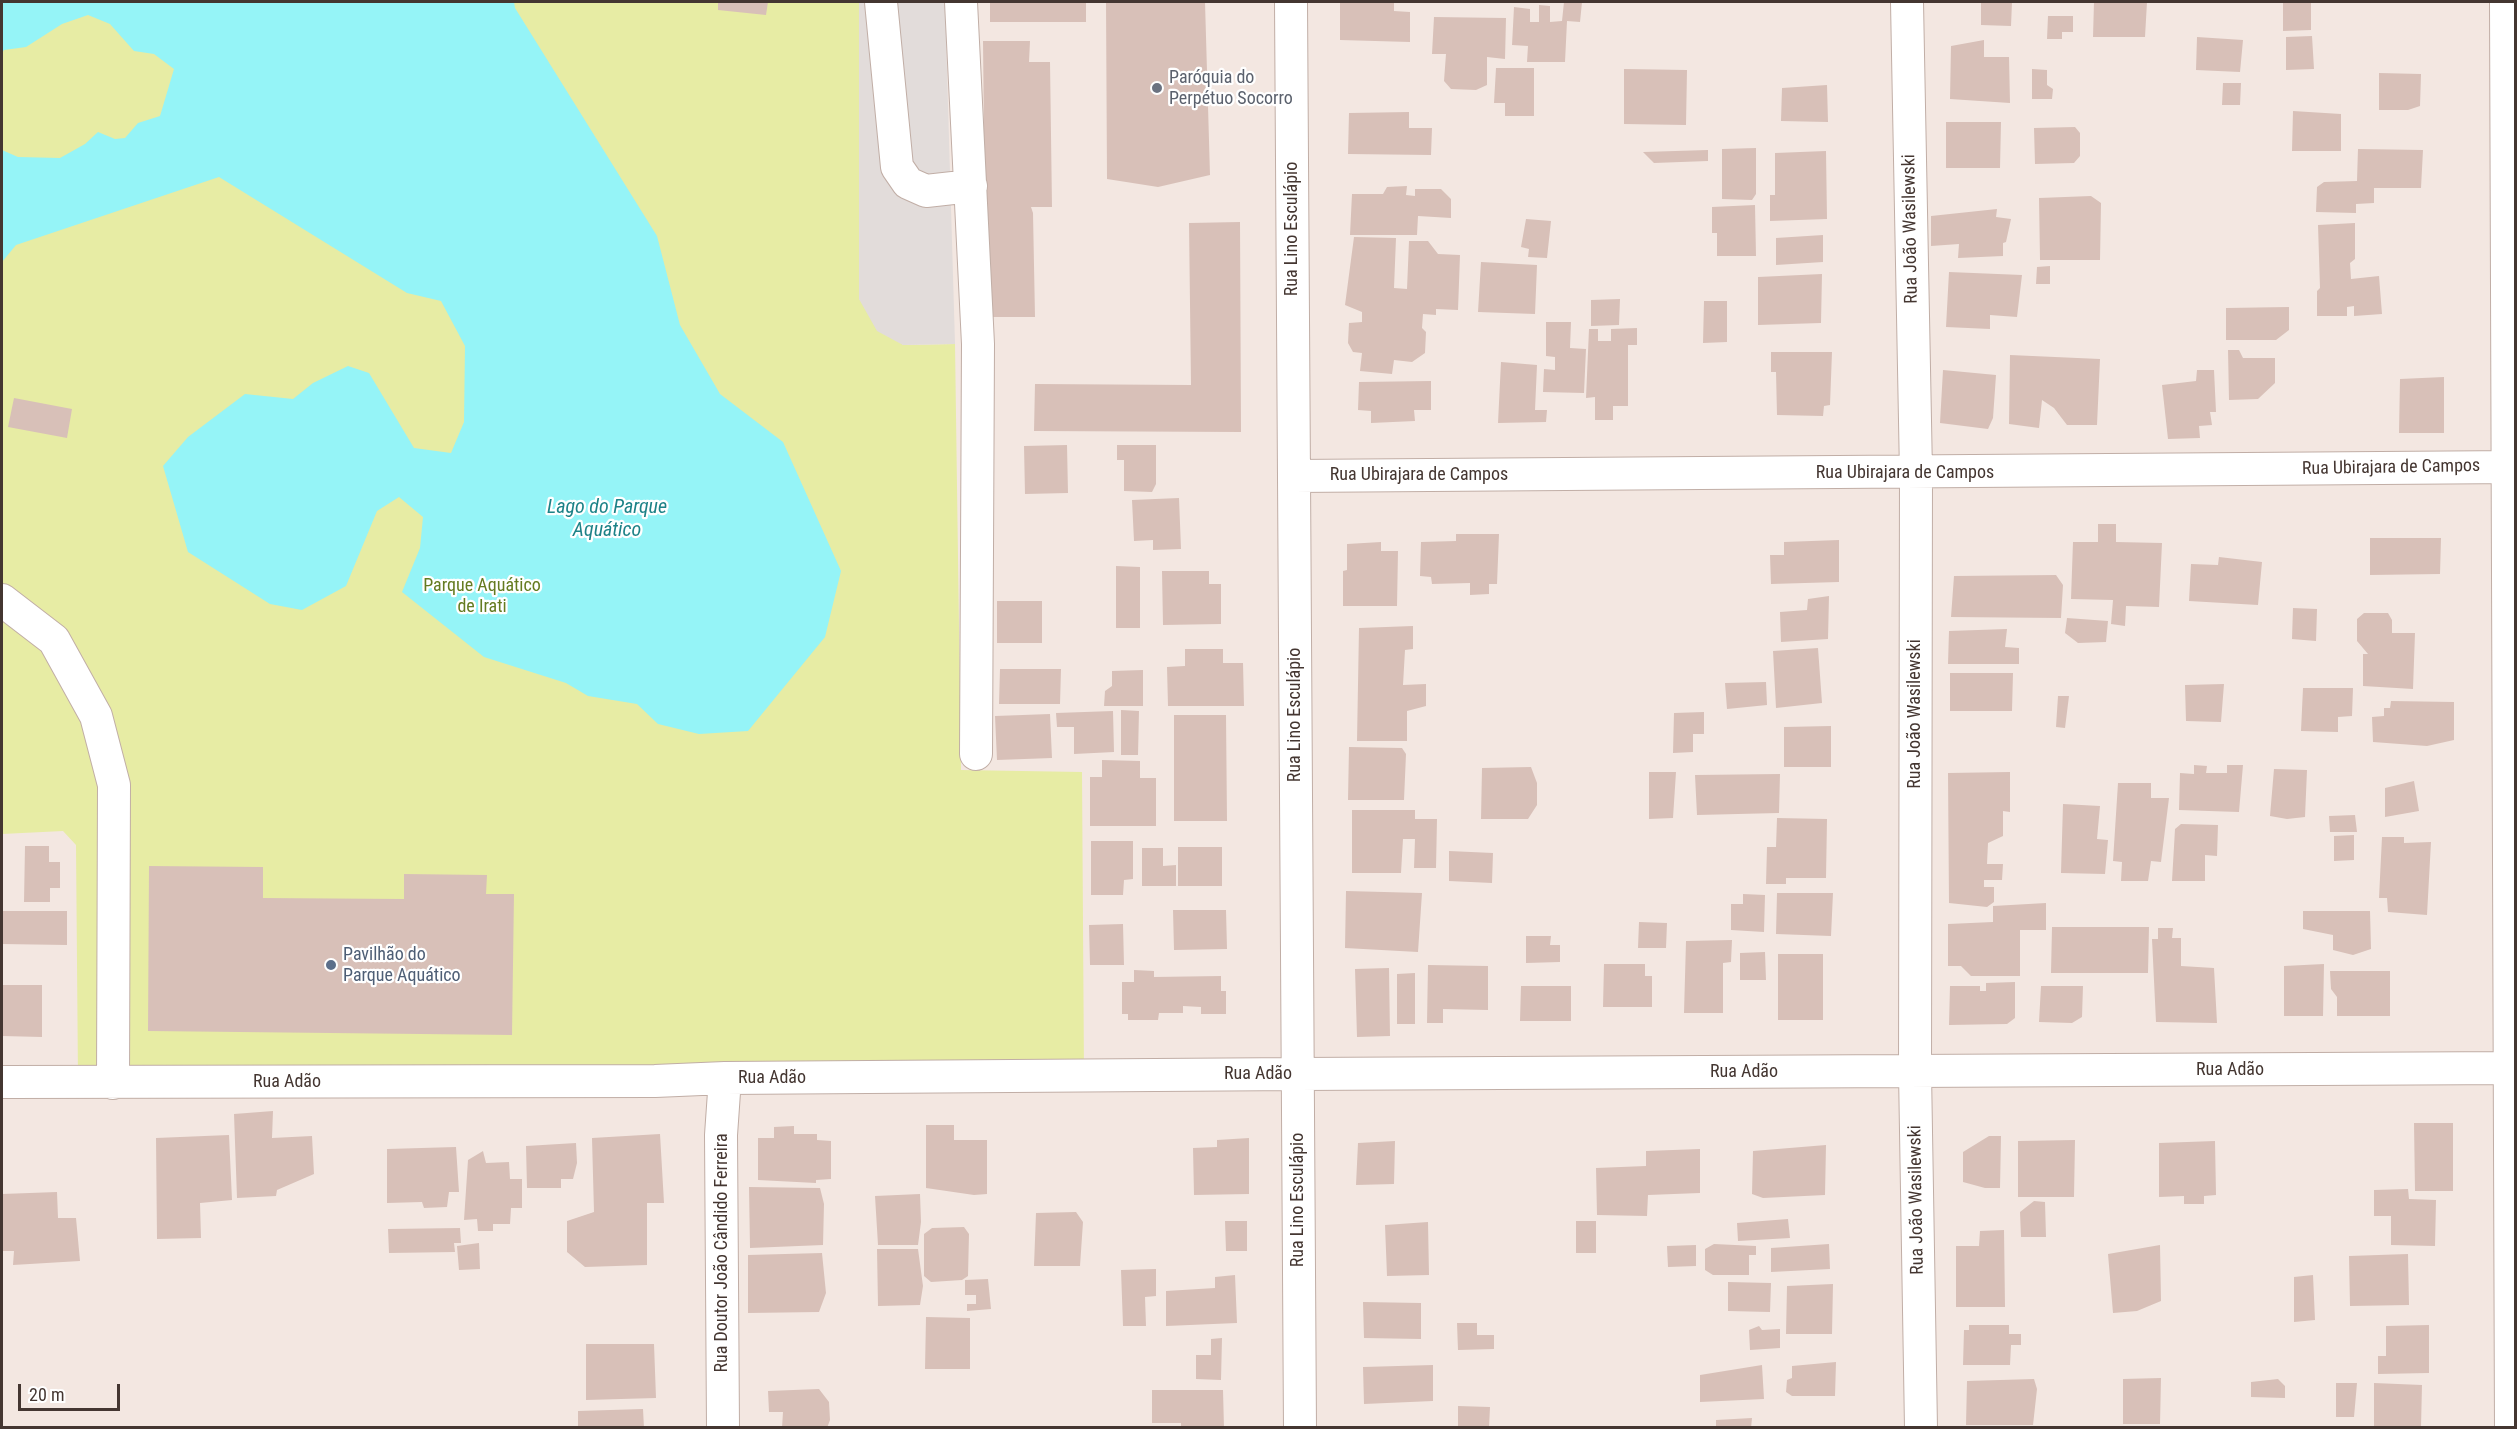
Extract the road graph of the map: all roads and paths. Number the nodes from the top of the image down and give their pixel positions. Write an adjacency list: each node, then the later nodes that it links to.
1 (881, 2): 6 (street)
2 (961, 2): 6 (street)
3 (1291, 2): 9 (street, Rua Lino Esculápio)
4 (1907, 2): 8 (street, Rua João Wasilewski)
5 (2506, 2): 7 (street)
6 (970, 186): 11 (street)
7 (2513, 467): 8 (street, Rua Ubirajara de Campos); 12 (street)
8 (1916, 473): 9 (street, Rua Ubirajara de Campos); 13 (street, Rua João Wasilewski)
9 (1294, 476): 14 (street, Rua Lino Esculápio)
10 (2, 600): 17 (street)
11 (976, 754)
12 (2513, 1068): 13 (street, Rua Adão); 21 (street)
13 (1915, 1072): 14 (street, Rua Adão); 20 (street, Rua João Wasilewski)
14 (1298, 1074): 15 (street, Rua Adão); 19 (street, Rua Lino Esculápio)
15 (725, 1078): 17 (street, Rua Adão); 18 (street, Rua Doutor João Cândido Ferreira)
16 (2, 1082): 17 (street, Rua Adão)
17 (113, 1083)
18 (723, 1428)
19 (1300, 1428)
20 (1921, 1428)
21 (2511, 1428)

